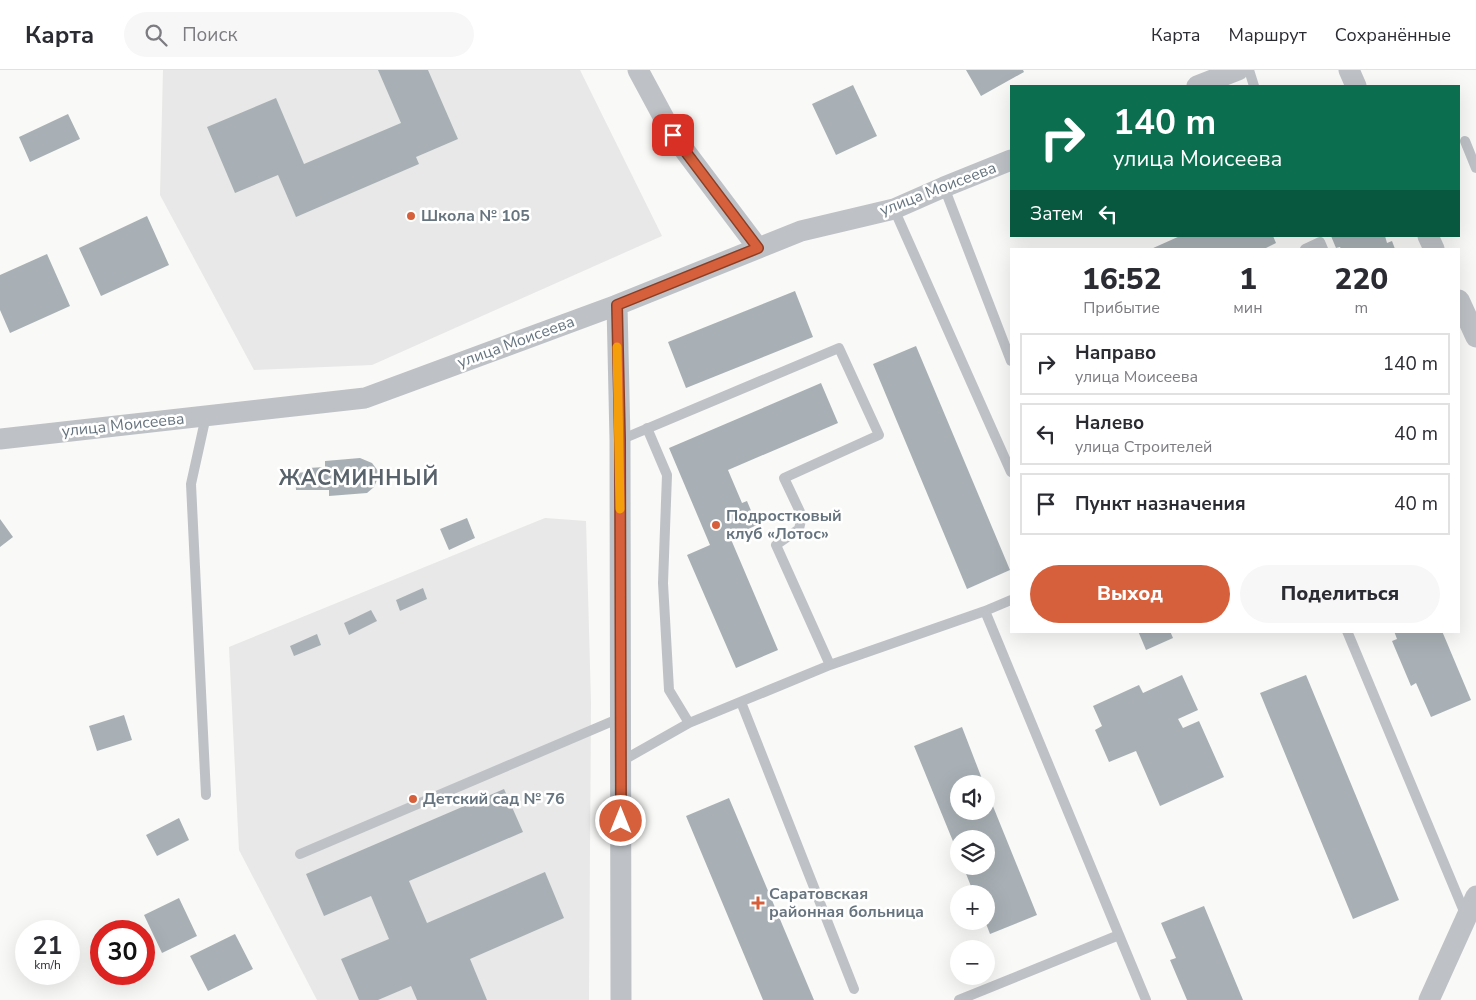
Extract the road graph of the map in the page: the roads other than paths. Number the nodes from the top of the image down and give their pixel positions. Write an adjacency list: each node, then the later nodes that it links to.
1 (638, 70): 14 (street)
2 (1238, 70): 5 (street)
3 (1249, 70): 6 (lane)
4 (1349, 70): 7 (street)
5 (1200, 85)
6 (1254, 85)
7 (1356, 85)
8 (1465, 141): 10 (lane)
9 (1010, 160): 11 (street, улица Моисеева)
10 (1476, 168)
11 (944, 187): 12 (street, улица Моисеева); 19 (lane)
12 (894, 209): 14 (street, улица Моисеева); 24 (lane)
13 (1320, 242): 15 (lane)
14 (758, 248): 17 (street, улица Моисеева)
15 (1307, 248)
16 (1460, 302): 18 (street)
17 (617, 305): 20 (street, улица Моисеева); 23 (street)
18 (1476, 336)
19 (1010, 358)
20 (206, 416): 22 (street, улица Моисеева); 33 (lane)
21 (647, 428): 23 (lane); 28 (lane); 31 (lane)
22 (0, 439)
23 (620, 440): 30 (street)
24 (1010, 470)
25 (1010, 600): 26 (lane)
26 (985, 611): 28 (lane); 37 (lane)
27 (1348, 633): 36 (lane)
28 (830, 665): 29 (lane)
29 (742, 702): 31 (lane); 38 (lane)
30 (620, 718): 32 (street); 34 (lane)
31 (689, 724): 32 (lane)
32 (620, 762): 39 (street)
33 (206, 795)
34 (300, 854)
35 (1476, 896): 36 (street)
36 (1466, 916): 42 (street)
37 (1118, 935): 40 (lane); 41 (lane)
38 (854, 989)
39 (621, 1000)
40 (959, 1000)
41 (1146, 1000)
42 (1429, 1000)

